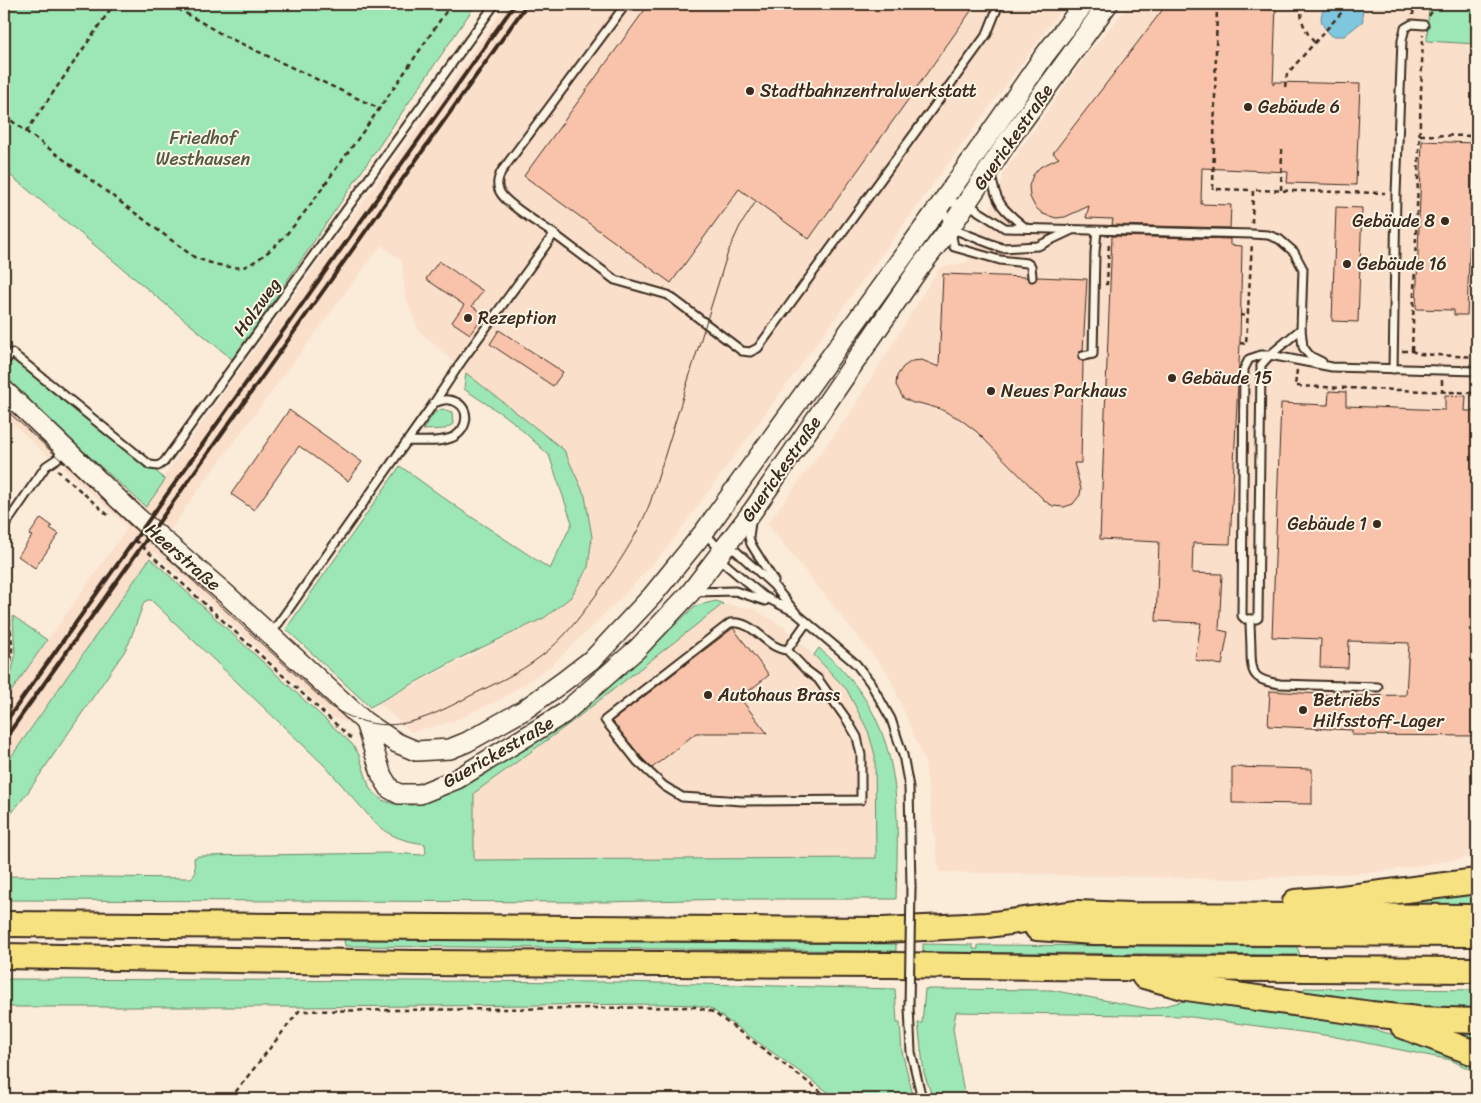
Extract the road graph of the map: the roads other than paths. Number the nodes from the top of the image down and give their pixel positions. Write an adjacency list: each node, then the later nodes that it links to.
1 (494, 4): 19 (lane, Holzweg)
2 (626, 4): 14 (lane)
3 (999, 4): 14 (lane)
4 (1084, 4): 9 (main road, Guerickestraße)
5 (1108, 4): 7 (main road, Guerickestraße)
6 (1424, 25): 21 (lane)
7 (990, 169): 8 (main road, Guerickestraße); 11 (lane)
8 (968, 202): 9 (lane); 10 (main road, Guerickestraße); 11 (lane)
9 (941, 204): 10 (lane); 29 (main road, Guerickestraße)
10 (950, 228): 12 (lane); 15 (lane); 27 (main road, Guerickestraße)
11 (1027, 228): 12 (lane)
12 (1072, 230): 13 (lane)
13 (1098, 230): 16 (lane); 18 (lane)
14 (554, 234): 24 (lane)
15 (1032, 277)
16 (1301, 329): 17 (lane); 20 (lane)
17 (1270, 355): 20 (lane); 33 (lane); 33 (lane)
18 (1083, 356)
19 (4, 362)
20 (1332, 367): 21 (lane)
21 (1393, 369): 22 (lane)
22 (1477, 371)
23 (4, 390): 26 (main road, Heerstraße)
24 (434, 403): 25 (lane); 25 (lane)
25 (408, 441): 35 (lane)
26 (62, 445): 28 (lane); 35 (main road, Heerstraße)
27 (754, 509): 30 (main road, Guerickestraße); 32 (lane)
28 (4, 527)
29 (704, 532): 30 (lane); 38 (main road, Guerickestraße)
30 (722, 552): 31 (main road, Guerickestraße); 32 (lane); 32 (lane)
31 (690, 593): 32 (lane); 38 (main road, Guerickestraße)
32 (796, 612): 34 (lane)
33 (1250, 619): 37 (lane)
34 (807, 622): 36 (lane); 51 (lane, bridge)
35 (271, 635): 38 (main road, Heerstraße)
36 (787, 650): 36 (lane)
37 (1378, 687)
38 (365, 722)
39 (1477, 881): 40 (highway)
40 (1077, 912): 41 (highway); 43 (highway)
41 (1477, 917)
42 (4, 924): 43 (highway)
43 (987, 925): 44 (highway)
44 (1477, 934)
45 (4, 956): 46 (highway)
46 (1114, 968): 47 (highway); 48 (highway)
47 (1477, 970)
48 (1371, 1014): 49 (highway); 50 (highway)
49 (1477, 1021)
50 (1477, 1054)
51 (922, 1099)

